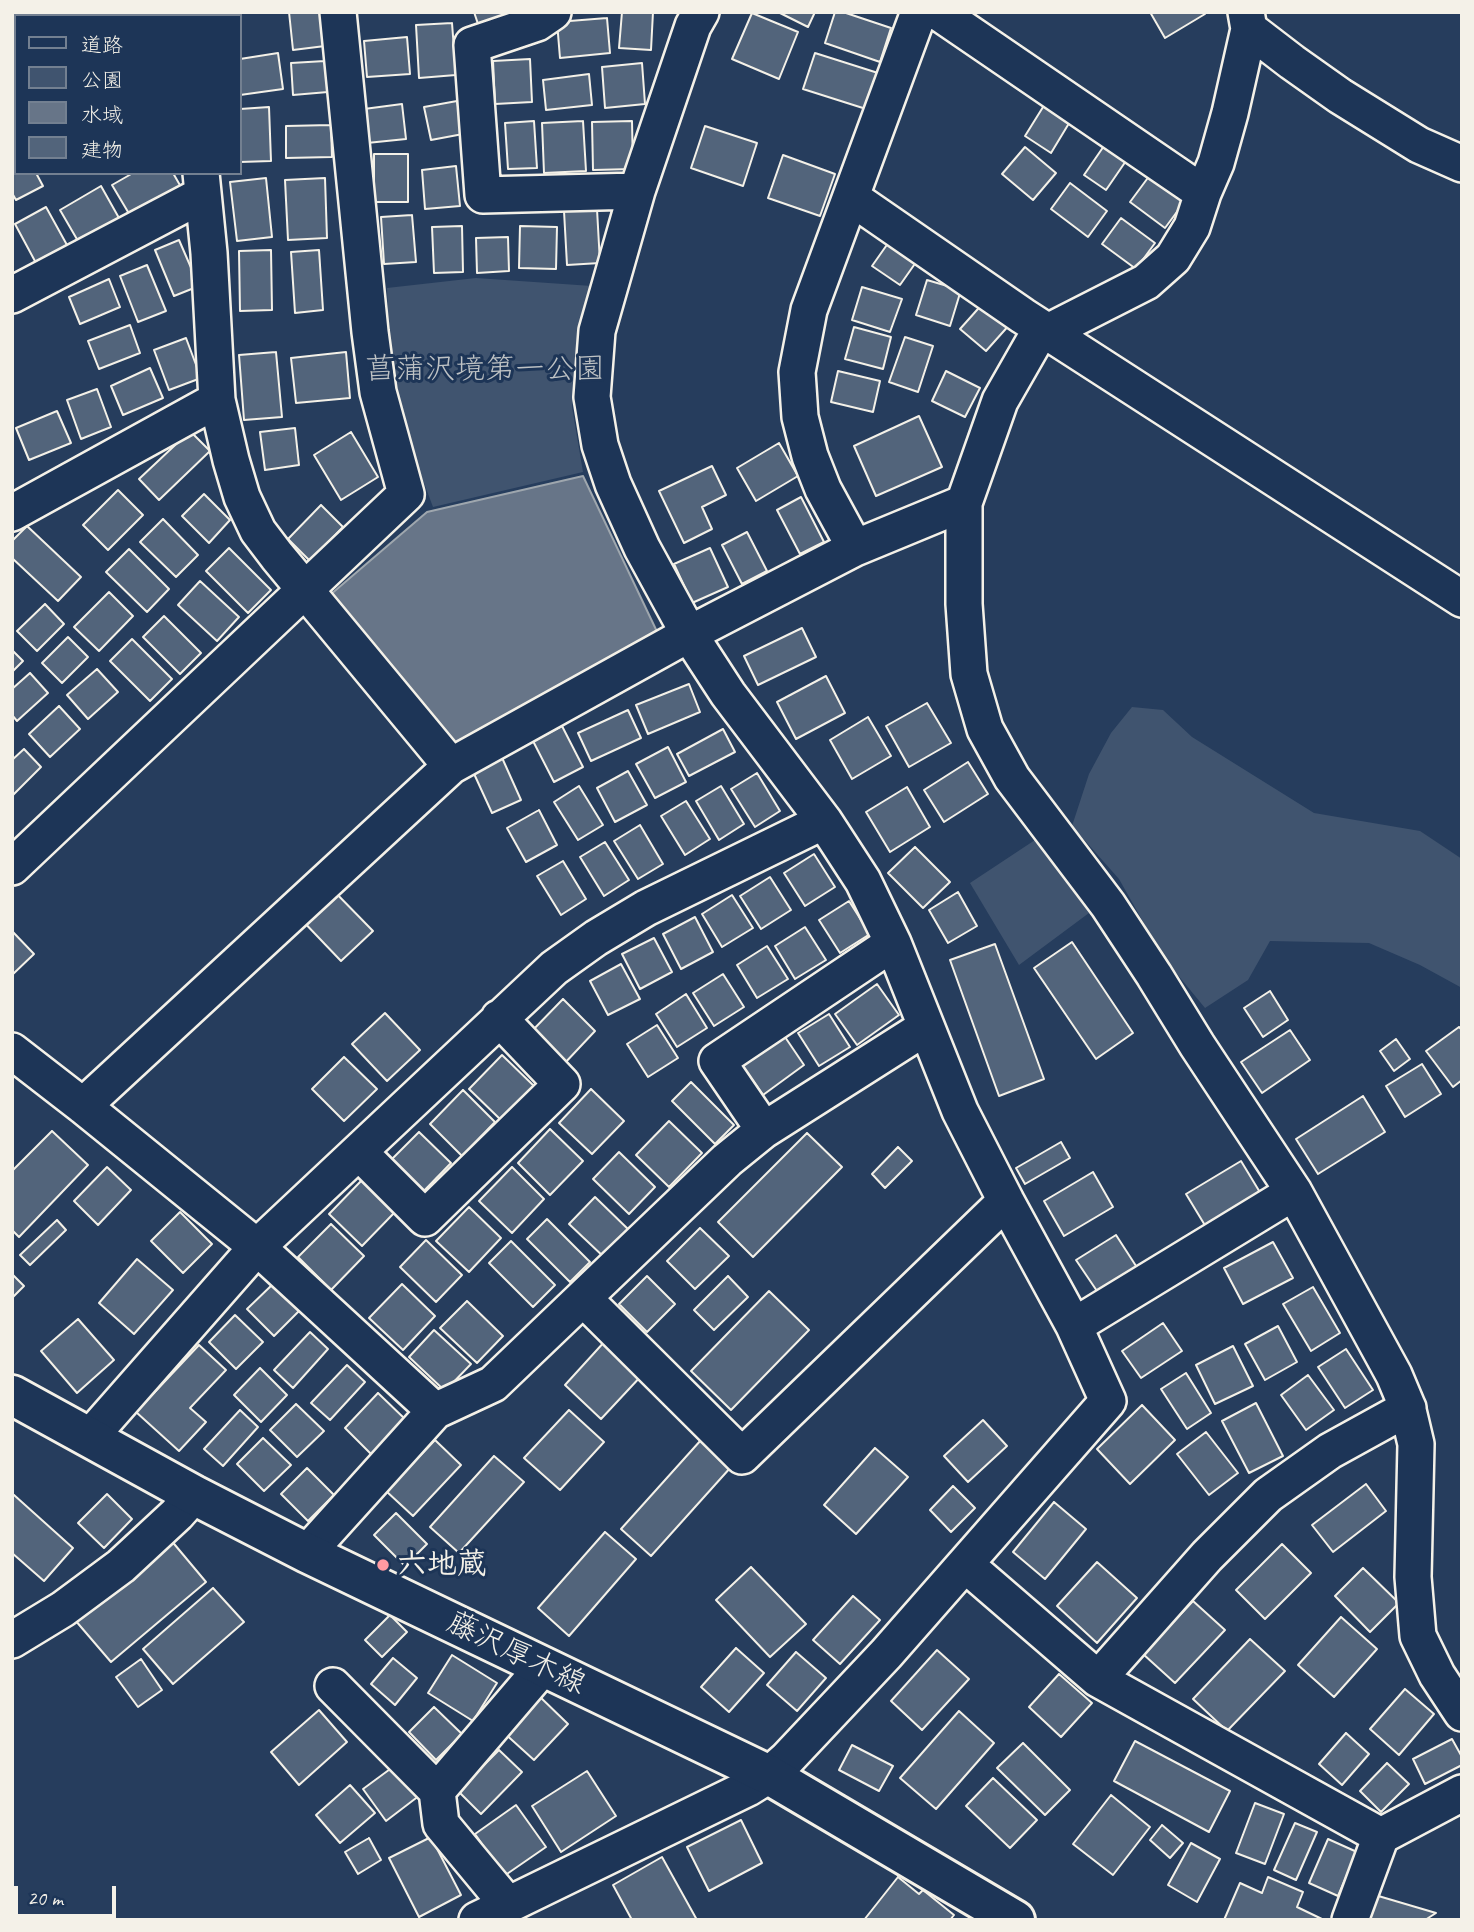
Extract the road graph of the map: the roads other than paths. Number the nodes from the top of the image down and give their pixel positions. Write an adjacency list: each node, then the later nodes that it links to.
1 (183, 12): 6 (street)
2 (338, 12): 20 (street)
3 (554, 12): 11 (street)
4 (919, 12): 13 (street)
5 (938, 12): 12 (street)
6 (171, 14)
7 (690, 17): 11 (street)
8 (1248, 20): 9 (street); 12 (street)
9 (1462, 164)
10 (202, 184): 14 (street); 16 (street)
11 (637, 191): 22 (street)
12 (1203, 193): 15 (street)
13 (852, 198): 15 (street); 19 (street)
14 (12, 295)
15 (1047, 331): 17 (street); 21 (street)
16 (217, 400): 18 (street); 20 (street)
17 (964, 503): 19 (street); 33 (street)
18 (12, 513)
19 (855, 548): 22 (street)
20 (305, 590): 23 (street); 25 (street)
21 (1462, 599)
22 (689, 634): 23 (street); 24 (street)
23 (451, 766): 30 (street)
24 (824, 821): 26 (street); 27 (street)
25 (12, 867)
26 (893, 943): 28 (street); 31 (street)
27 (499, 1018): 32 (street); 32 (street)
28 (926, 1027): 31 (street); 34 (street)
29 (12, 1051): 30 (street)
30 (83, 1106): 35 (street)
31 (764, 1130): 36 (street)
32 (359, 1152): 35 (street)
33 (1294, 1192): 37 (street); 39 (street)
34 (1006, 1201): 36 (street); 37 (street)
35 (257, 1247): 40 (street); 41 (street)
36 (583, 1298): 40 (street)
37 (1073, 1326): 44 (street)
38 (12, 1395): 41 (main road, 藤沢厚木線)
39 (1408, 1408): 47 (street); 49 (street)
40 (435, 1411): 43 (street)
41 (90, 1437): 42 (main road, 藤沢厚木線)
42 (194, 1495): 43 (main road, 藤沢厚木線); 45 (street)
43 (307, 1553): 46 (main road, 藤沢厚木線)
44 (966, 1564): 47 (street); 50 (street)
45 (12, 1640)
46 (543, 1667): 50 (main road, 藤沢厚木線); 51 (street)
47 (1098, 1679): 53 (street)
48 (333, 1686): 51 (street)
49 (1462, 1713)
50 (769, 1775): 54 (street); 56 (main road, 藤沢厚木線)
51 (438, 1791): 54 (street)
52 (1462, 1793): 53 (street)
53 (1381, 1836): 57 (street)
54 (508, 1905): 55 (street)
55 (477, 1920)
56 (1015, 1920)
57 (1350, 1920)

